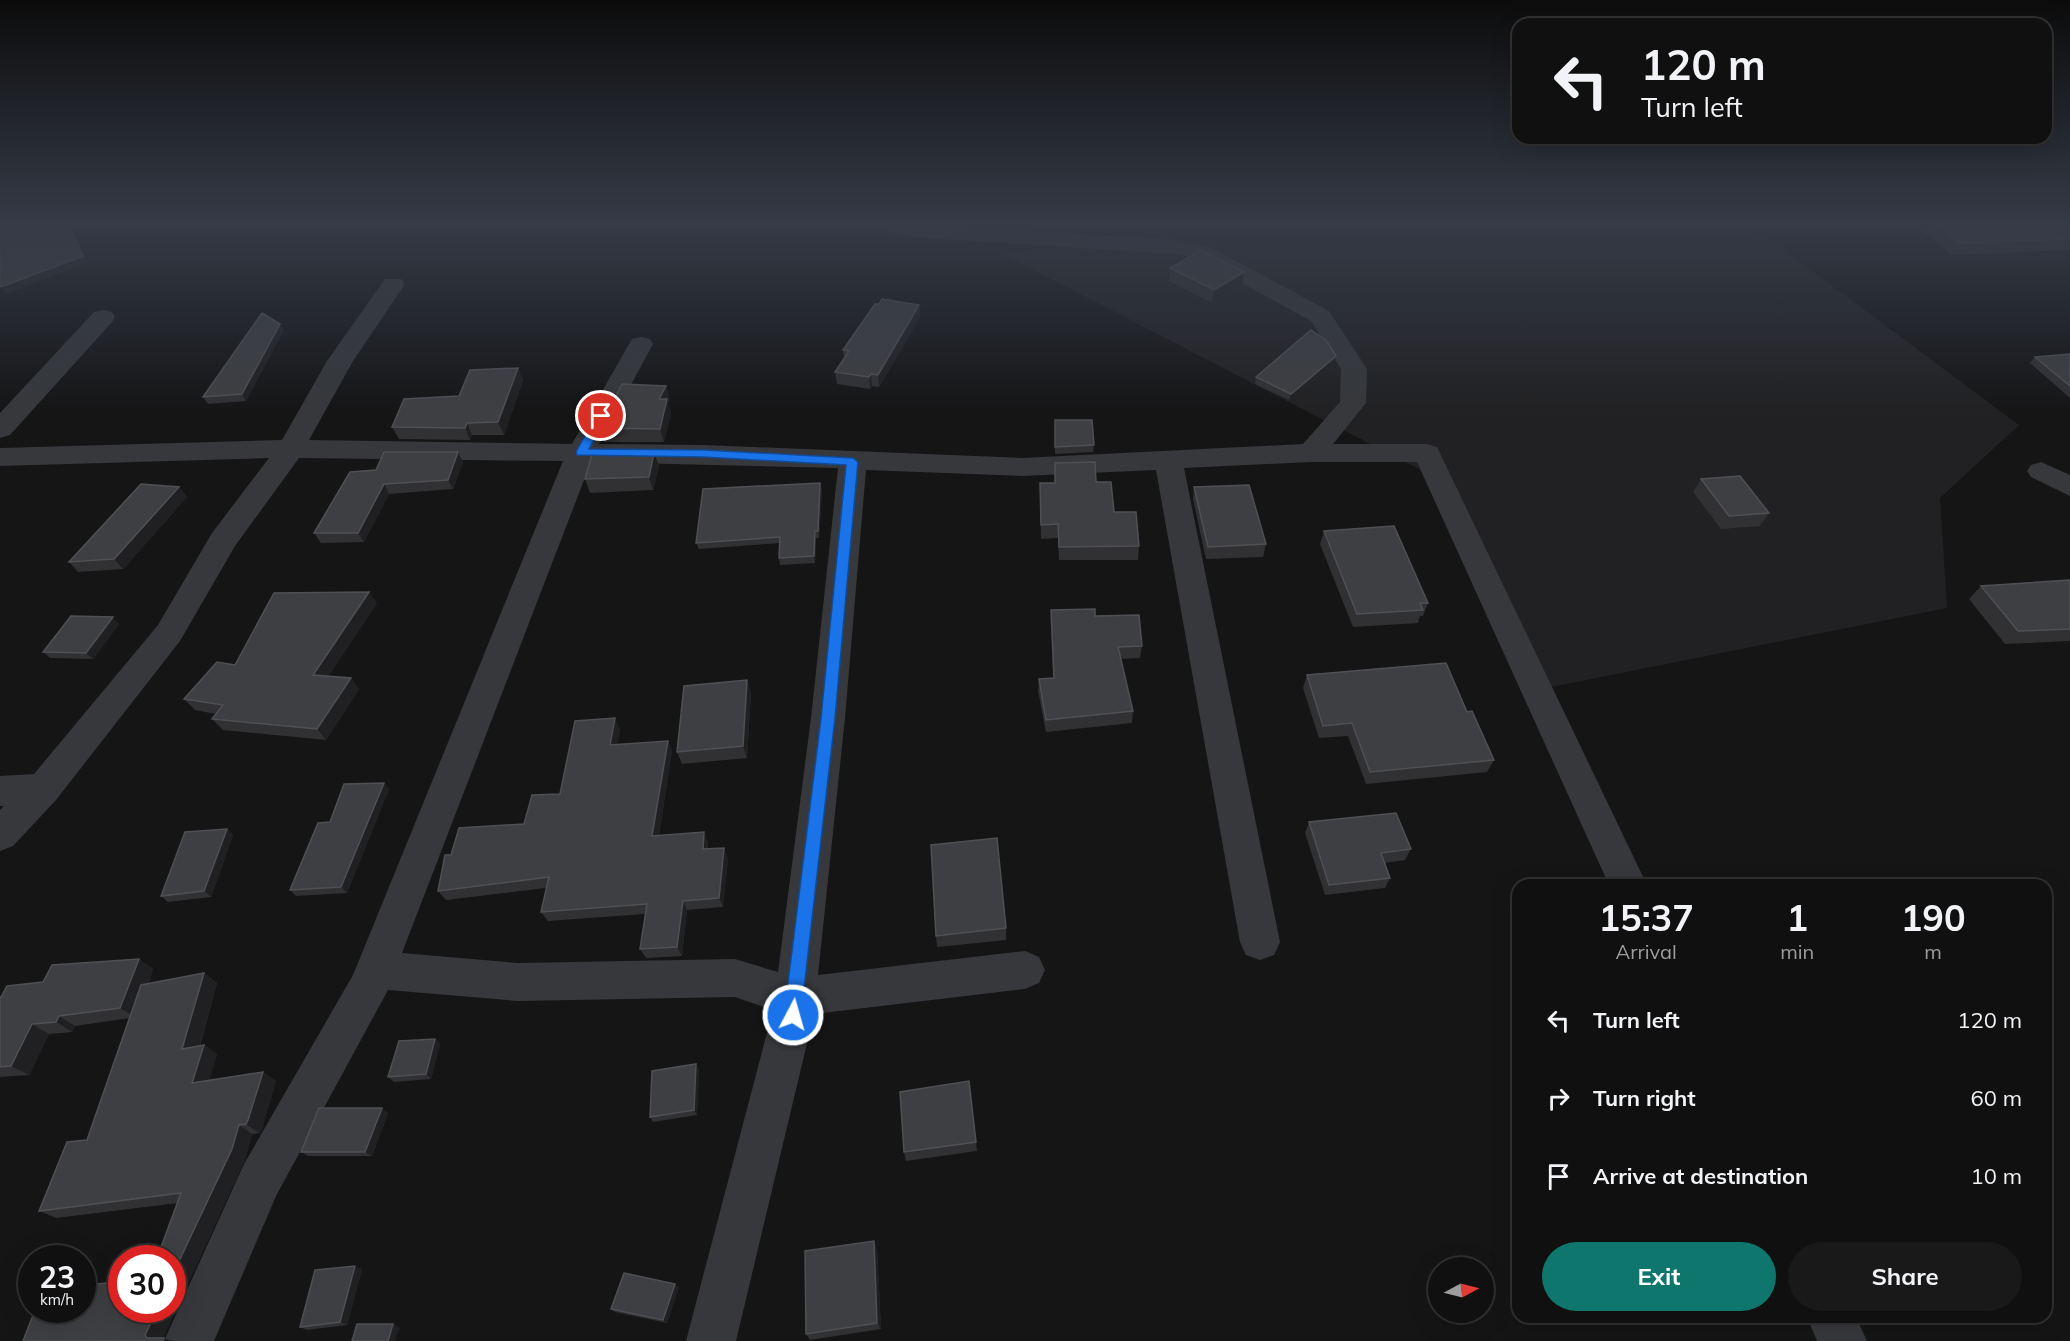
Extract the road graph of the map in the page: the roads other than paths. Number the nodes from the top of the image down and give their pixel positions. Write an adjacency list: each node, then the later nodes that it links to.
1 (391, 287): 6 (street)
2 (1267, 287): 8 (street)
3 (103, 317): 5 (street)
4 (641, 344): 7 (street)
5 (0, 429)
6 (291, 449): 7 (street); 9 (street); 14 (street)
7 (581, 452): 11 (street); 19 (street)
8 (1311, 453): 10 (street); 17 (street)
9 (0, 456)
10 (1168, 459): 11 (street); 18 (street)
11 (853, 462): 21 (street)
12 (2041, 471): 13 (street)
13 (2070, 487)
14 (43, 789): 15 (street); 16 (street)
15 (0, 791)
16 (0, 835)
17 (1626, 879)
18 (1260, 942)
19 (376, 970): 21 (street); 23 (street)
20 (1025, 970): 21 (street)
21 (794, 997): 24 (street)
22 (1834, 1323): 25 (street)
23 (189, 1341)
24 (711, 1341)
25 (1842, 1341)

